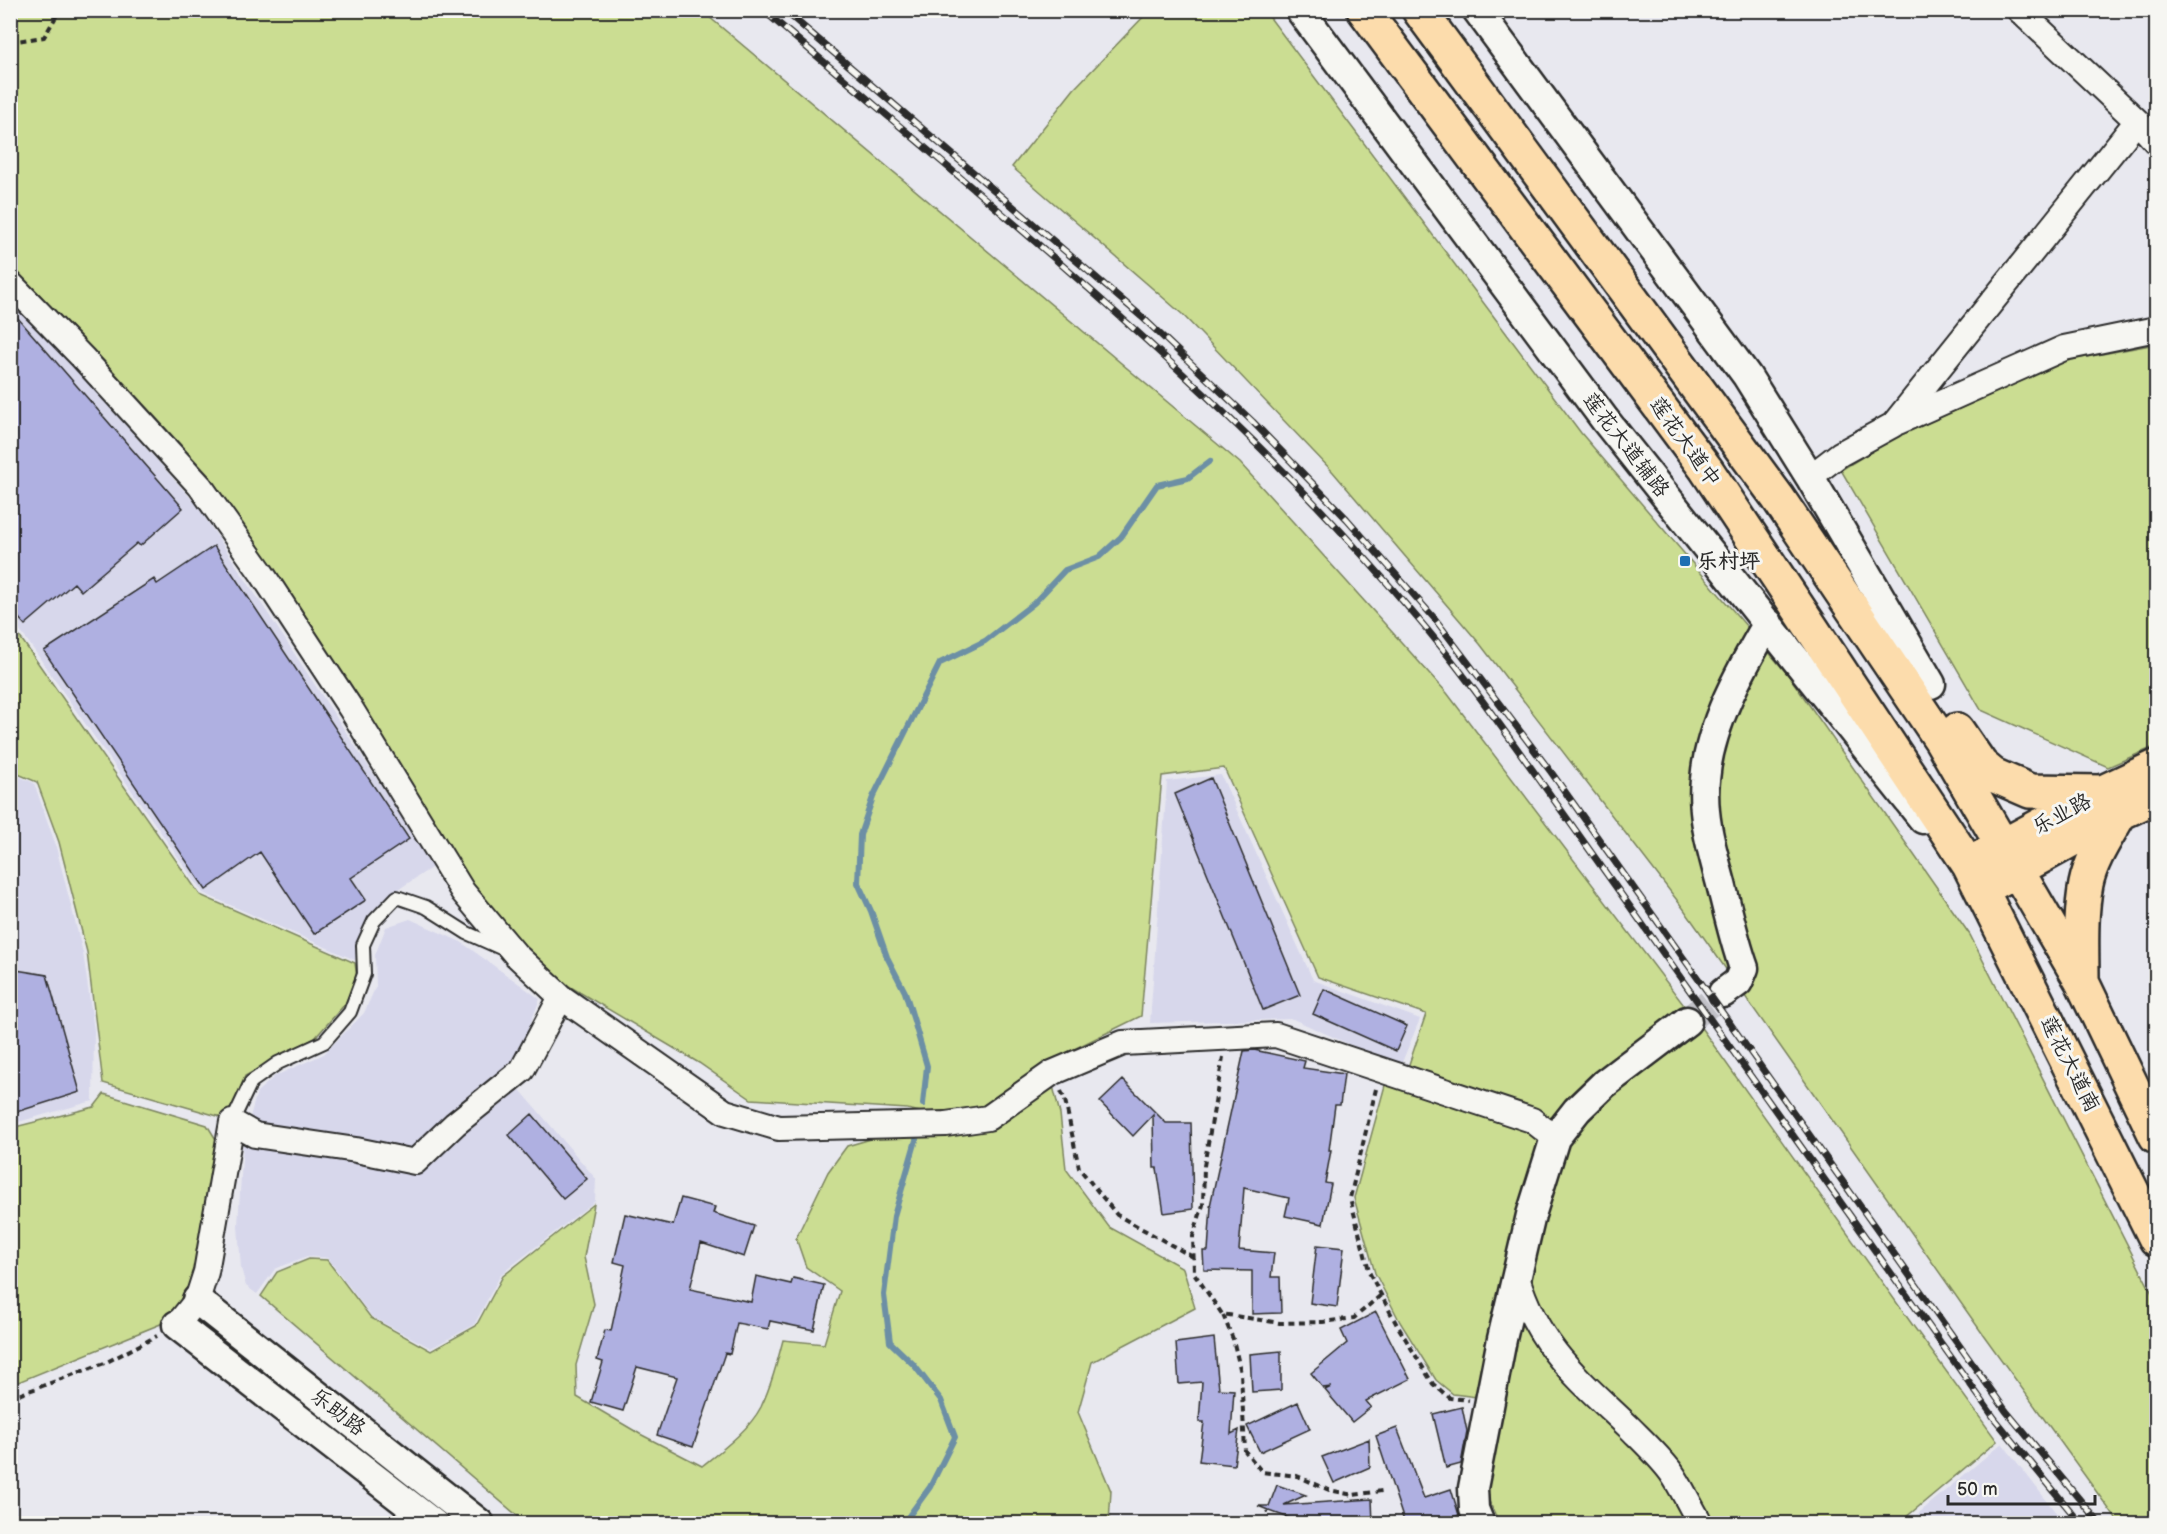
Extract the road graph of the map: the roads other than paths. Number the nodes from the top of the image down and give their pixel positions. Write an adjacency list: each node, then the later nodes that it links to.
1 (1300, 10): 12 (street, 莲花大道辅路)
2 (1364, 10): 19 (main road, 莲花大道中)
3 (1419, 10): 14 (main road, 莲花大道中)
4 (1477, 10): 11 (street)
5 (2019, 10): 6 (street)
6 (2137, 121): 7 (street); 10 (street)
7 (2157, 142)
8 (10, 283): 20 (street)
9 (2157, 329): 10 (street)
10 (1893, 424): 11 (street)
11 (1810, 477): 13 (street)
12 (1768, 623): 19 (street, 莲花大道辅路); 22 (street)
13 (1931, 684): 14 (main road); 17 (main road)
14 (1941, 740): 18 (main road, 莲花大道中)
15 (2157, 767): 17 (main road, 乐业路)
16 (2157, 796): 17 (main road, 乐业路)
17 (2111, 803): 18 (main road, 乐业路); 21 (main road)
18 (2008, 858): 19 (main road, 乐业路); 21 (main road)
19 (1976, 877): 26 (main road, 莲花大道南)
20 (516, 955): 23 (street); 29 (lane)
21 (2082, 982): 24 (main road)
22 (1723, 993)
23 (561, 997): 29 (street); 31 (street)
24 (2097, 1013): 26 (main road); 27 (main road)
25 (1687, 1021): 31 (street)
26 (2055, 1035): 28 (main road, 莲花大道南)
27 (2124, 1068): 28 (main road); 30 (main road)
28 (2083, 1090): 32 (main road, 莲花大道南)
29 (232, 1122): 34 (street)
30 (2157, 1136)
31 (1556, 1138): 33 (street)
32 (2157, 1239)
33 (1517, 1277): 38 (street); 39 (street)
34 (197, 1300): 35 (street); 37 (street, 乐助路)
35 (177, 1325): 36 (street, 乐助路)
36 (434, 1524)
37 (480, 1524)
38 (1480, 1524)
39 (1698, 1524)

